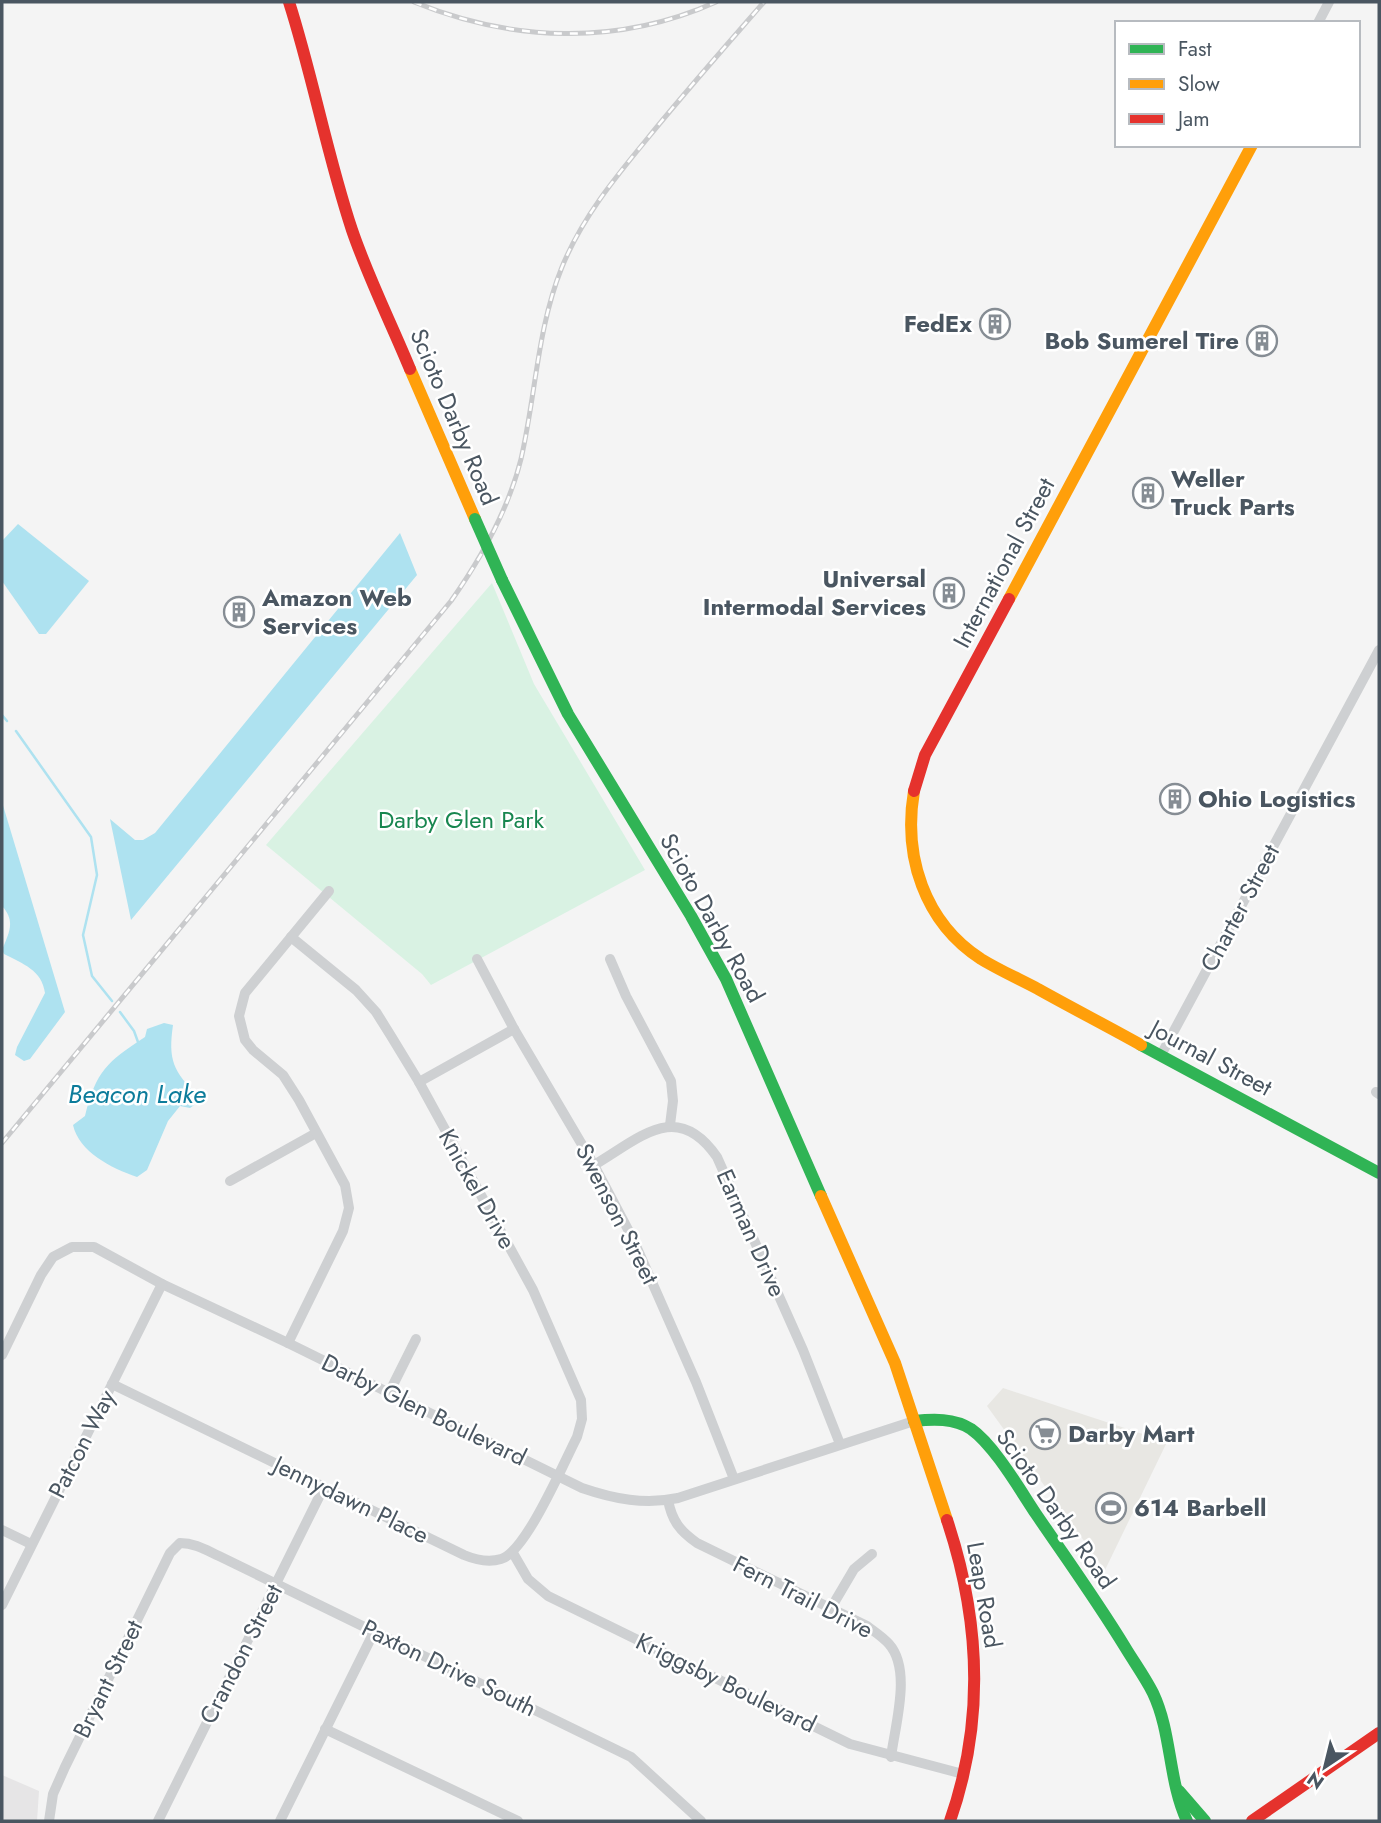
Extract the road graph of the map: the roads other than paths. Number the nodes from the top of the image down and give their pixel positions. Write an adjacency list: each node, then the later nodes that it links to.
1 (289, 2): 25 (main road, Scioto Darby Road, bridge)
2 (1329, 2): 3 (street)
3 (1319, 21)
4 (1251, 147): 10 (main road, International Street)
5 (1379, 650): 12 (street, Charter Street)
6 (329, 891): 7 (street)
7 (291, 937): 13 (street, Knickel Drive); 15 (street)
8 (477, 959): 11 (street, Swenson Street)
9 (610, 960): 14 (street)
10 (1022, 982): 12 (main road, Journal Street)
11 (514, 1029): 13 (street); 16 (street, Swenson Street)
12 (1161, 1055): 17 (main road, Journal Street)
13 (419, 1082): 27 (street, Knickel Drive)
14 (670, 1125): 16 (street); 26 (street, Earman Drive)
15 (316, 1133): 18 (street); 21 (street)
16 (594, 1165): 28 (street, Swenson Street)
17 (1379, 1173)
18 (230, 1181)
19 (162, 1284): 21 (street, Darby Glen Boulevard); 22 (street, Darby Glen Boulevard); 23 (street, Patcon Way)
20 (416, 1339): 24 (street)
21 (288, 1342): 24 (street, Darby Glen Boulevard)
22 (2, 1355)
23 (112, 1384): 29 (street, Jennydawn Place); 33 (street, Patcon Way)
24 (389, 1393): 27 (street, Darby Glen Boulevard)
25 (914, 1421): 26 (street, Darby Glen Boulevard); 43 (main road, Leap Road); 44 (main road, Scioto Darby Road)
26 (840, 1444): 28 (street, Darby Glen Boulevard)
27 (556, 1476): 30 (street, Darby Glen Boulevard); 34 (street)
28 (734, 1479): 30 (street, Darby Glen Boulevard)
29 (324, 1487): 34 (street, Jennydawn Place); 36 (street, Crandon Street)
30 (668, 1500): 38 (street, Fern Trail Drive)
31 (2, 1530): 33 (street)
32 (180, 1543): 36 (street, Paxton Drive South); 46 (street, Bryant Street)
33 (31, 1544): 37 (street, Patcon Way)
34 (513, 1553): 42 (street, Kriggsby Boulevard)
35 (872, 1554): 38 (street)
36 (276, 1585): 39 (street, Paxton Drive South); 47 (street, Crandon Street)
37 (2, 1605)
38 (831, 1608): 42 (street, Fern Trail Drive)
39 (374, 1632): 40 (street); 50 (street, Paxton Drive South)
40 (326, 1729): 48 (street); 49 (street)
41 (1379, 1733): 45 (main road)
42 (891, 1757): 43 (street, Kriggsby Boulevard)
43 (963, 1774): 51 (main road, Leap Road)
44 (1175, 1785): 52 (main road, Scioto Darby Road); 53 (main road, Scioto Darby Road)
45 (1257, 1817): 54 (main road)
46 (49, 1821)
47 (158, 1821)
48 (280, 1821)
49 (517, 1821)
50 (701, 1821)
51 (950, 1821)
52 (1187, 1821)
53 (1205, 1821)
54 (1244, 1821)

